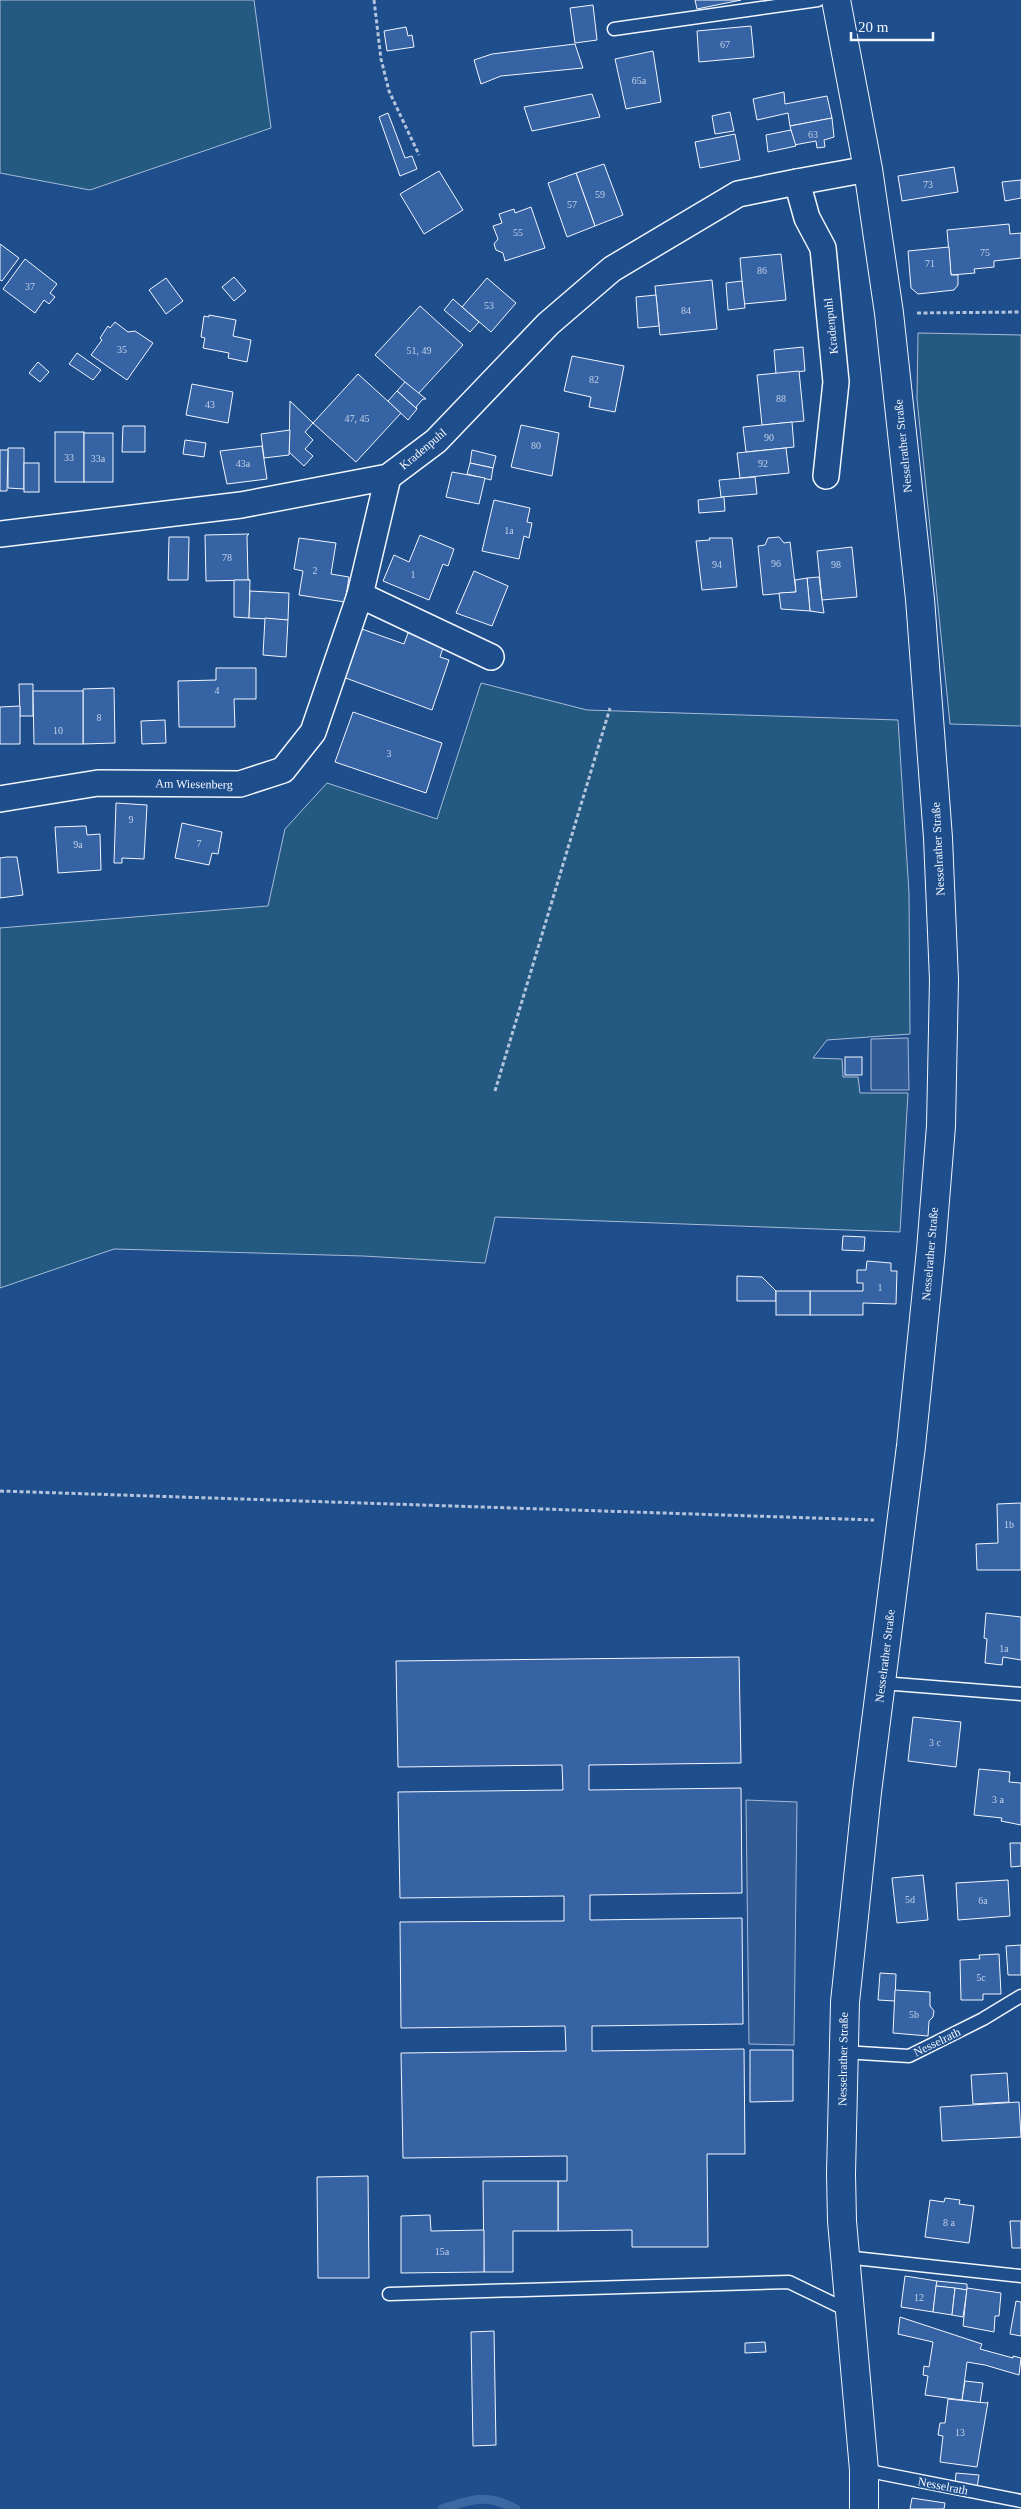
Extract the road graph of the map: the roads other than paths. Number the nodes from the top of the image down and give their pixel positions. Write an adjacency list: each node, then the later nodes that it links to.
1 (818, 0): 3 (lane)
2 (836, 0): 4 (main road, Nesselrather Straße)
3 (614, 29)
4 (868, 169): 5 (street, Kradenpuhl); 12 (main road, Nesselrather Straße)
5 (797, 182): 6 (street, Kradenpuhl); 7 (street, Kradenpuhl)
6 (826, 476)
7 (388, 477): 8 (street, Kradenpuhl); 9 (street, Am Wiesenberg)
8 (0, 534)
9 (360, 595): 10 (street); 11 (street, Am Wiesenberg)
10 (491, 657)
11 (0, 799)
12 (882, 1683): 13 (lane); 15 (main road, Nesselrather Straße)
13 (1021, 1694)
14 (1021, 1996): 15 (lane, Nesselrath)
15 (843, 2052): 16 (main road, Nesselrather Straße)
16 (845, 2257): 17 (lane); 19 (main road, Nesselrather Straße)
17 (1021, 2276)
18 (389, 2294): 19 (lane)
19 (849, 2311): 20 (main road, Nesselrather Straße)
20 (864, 2470): 21 (lane, Nesselrath); 22 (main road, Nesselrather Straße)
21 (1021, 2501)
22 (864, 2509)

